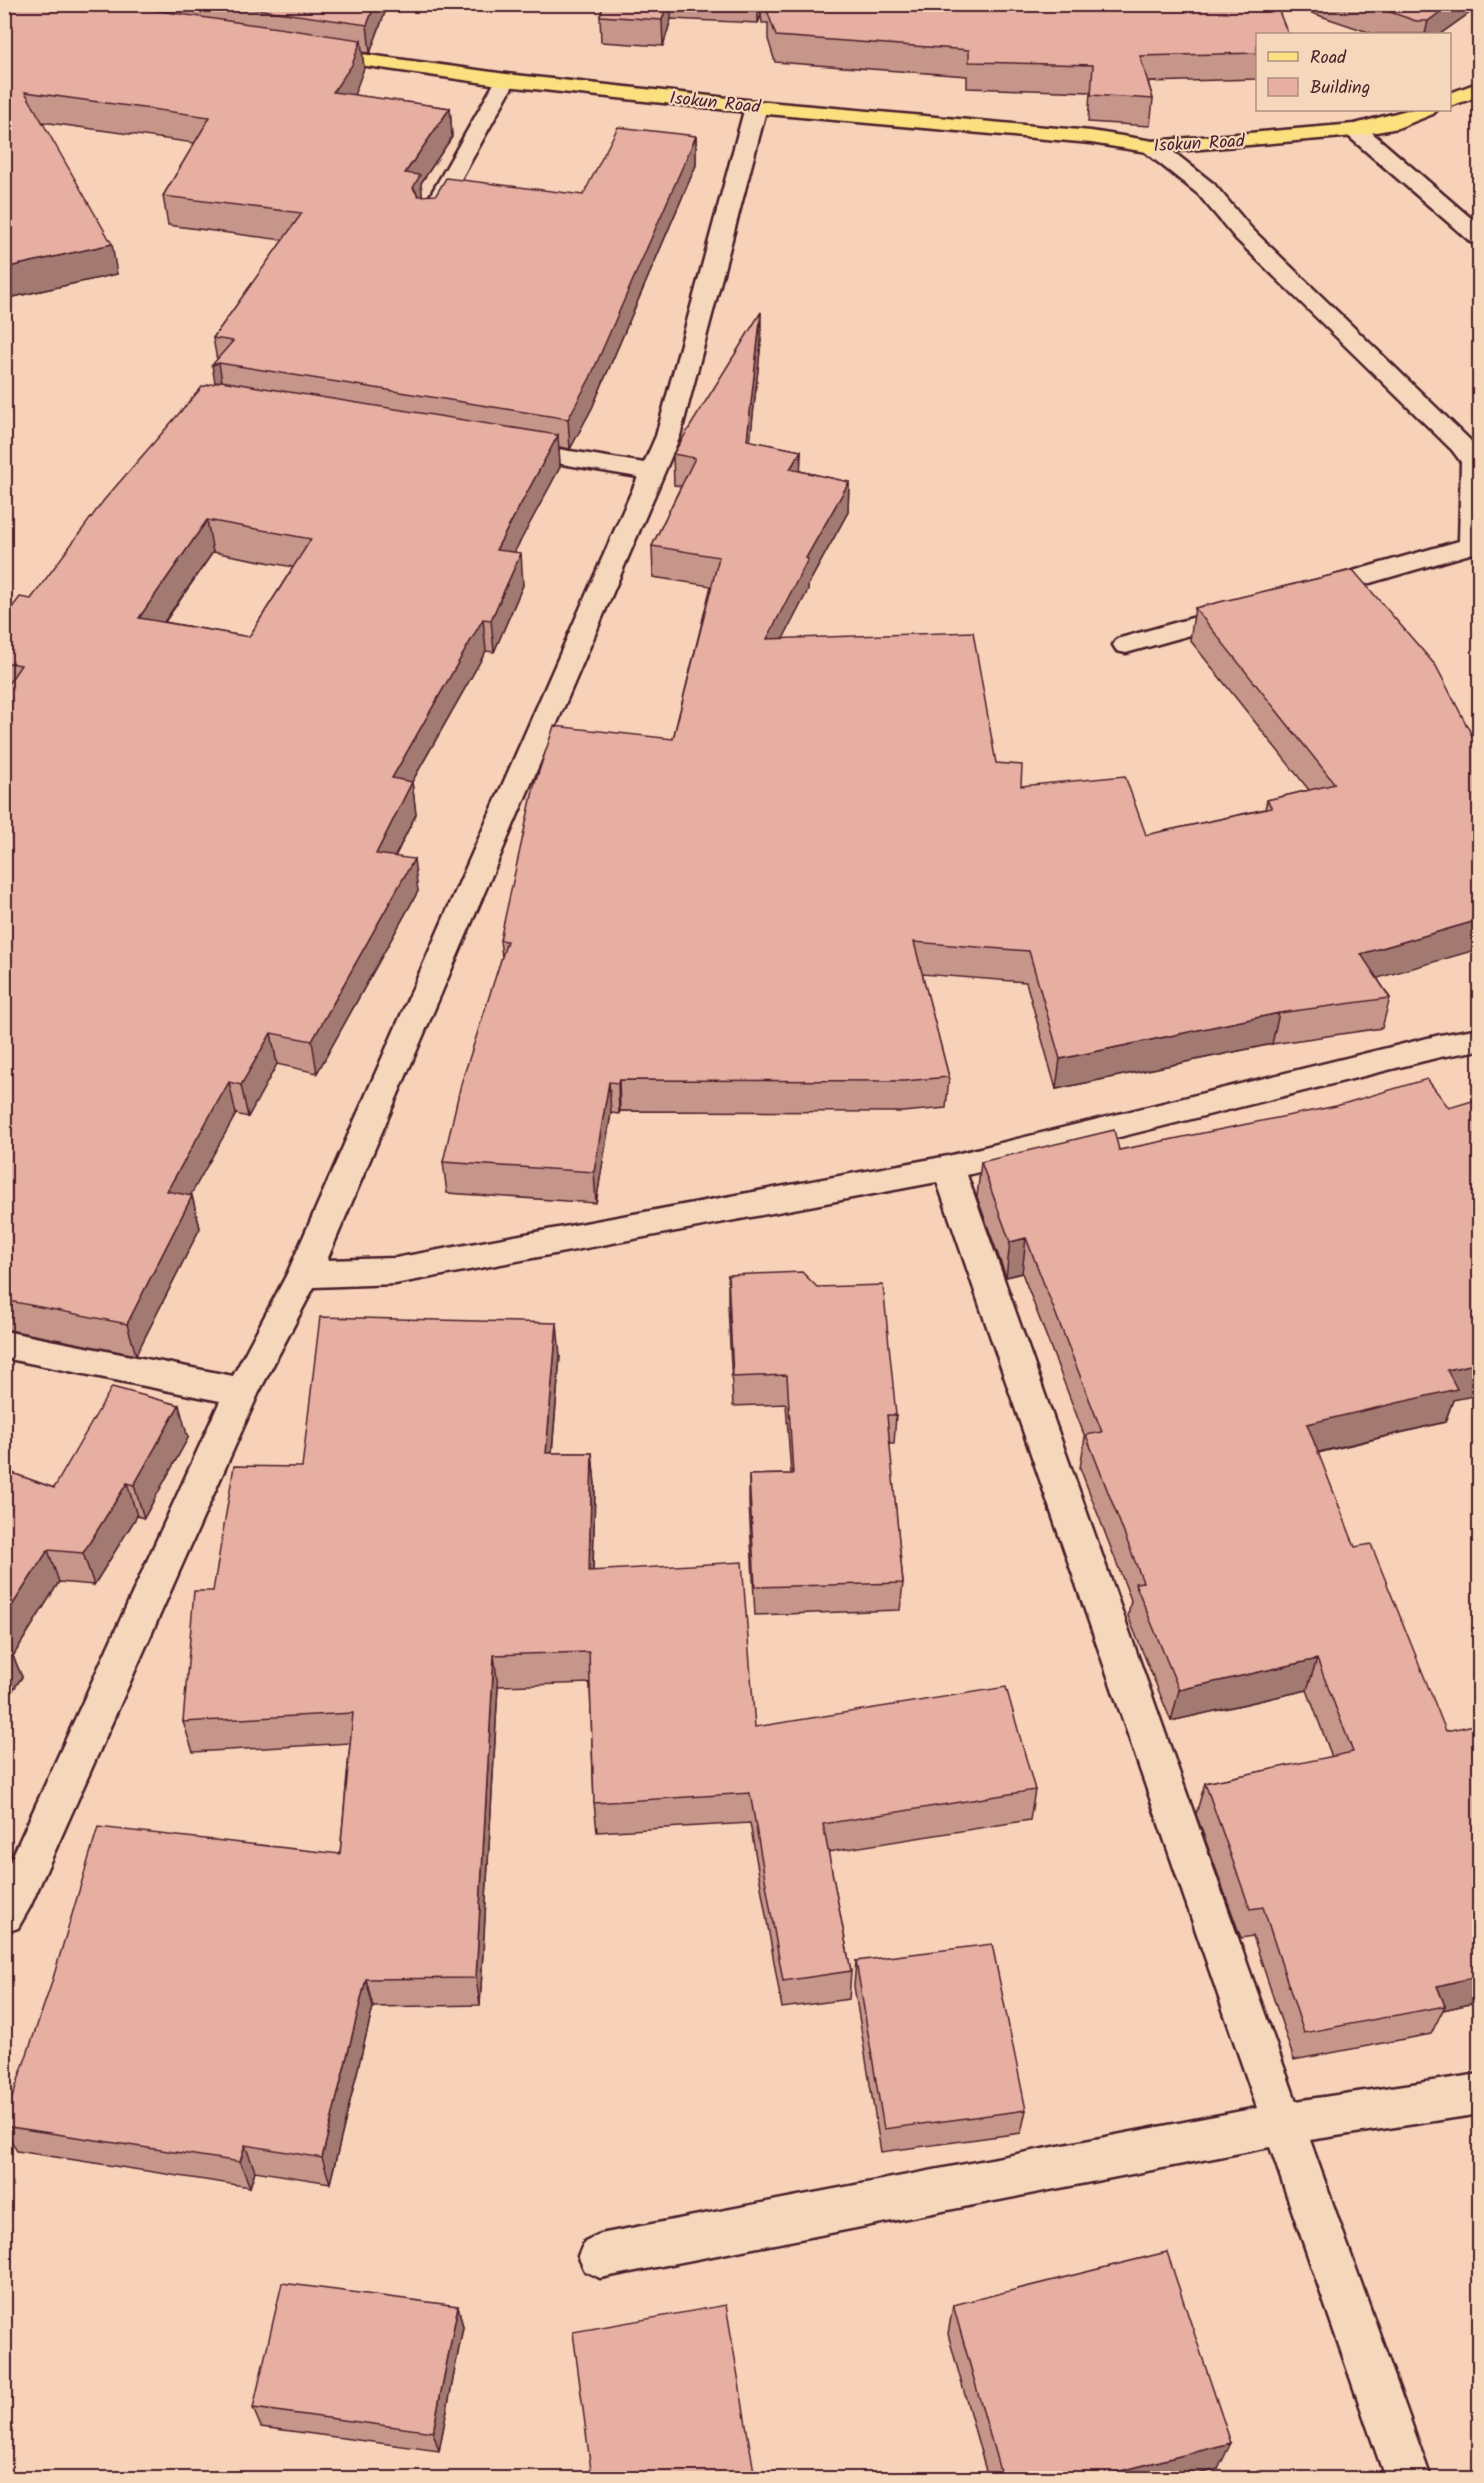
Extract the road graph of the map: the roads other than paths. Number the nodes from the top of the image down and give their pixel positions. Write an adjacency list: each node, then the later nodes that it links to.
1 (296, 51): 2 (main road, Isokun Road)
2 (506, 80): 5 (main road, Isokun Road); 9 (street)
3 (1479, 88): 4 (main road)
4 (1451, 99)
5 (756, 107): 8 (main road, Isokun Road); 12 (street)
6 (1423, 111): 7 (main road, Isokun Road)
7 (1355, 130): 8 (main road, Isokun Road); 10 (street)
8 (1154, 147): 13 (street)
9 (429, 218)
10 (1479, 238)
11 (490, 445): 12 (street)
12 (652, 472): 18 (street)
13 (1293, 597)
14 (1260, 606): 15 (street)
15 (1126, 645)
16 (1479, 1039): 17 (street)
17 (948, 1168): 18 (street); 23 (street)
18 (304, 1274): 20 (street)
19 (4, 1344): 20 (street)
20 (243, 1392): 21 (street)
21 (4, 1915)
22 (1479, 2094): 23 (street)
23 (1282, 2124): 24 (street); 25 (street)
24 (600, 2256)
25 (1408, 2478)

